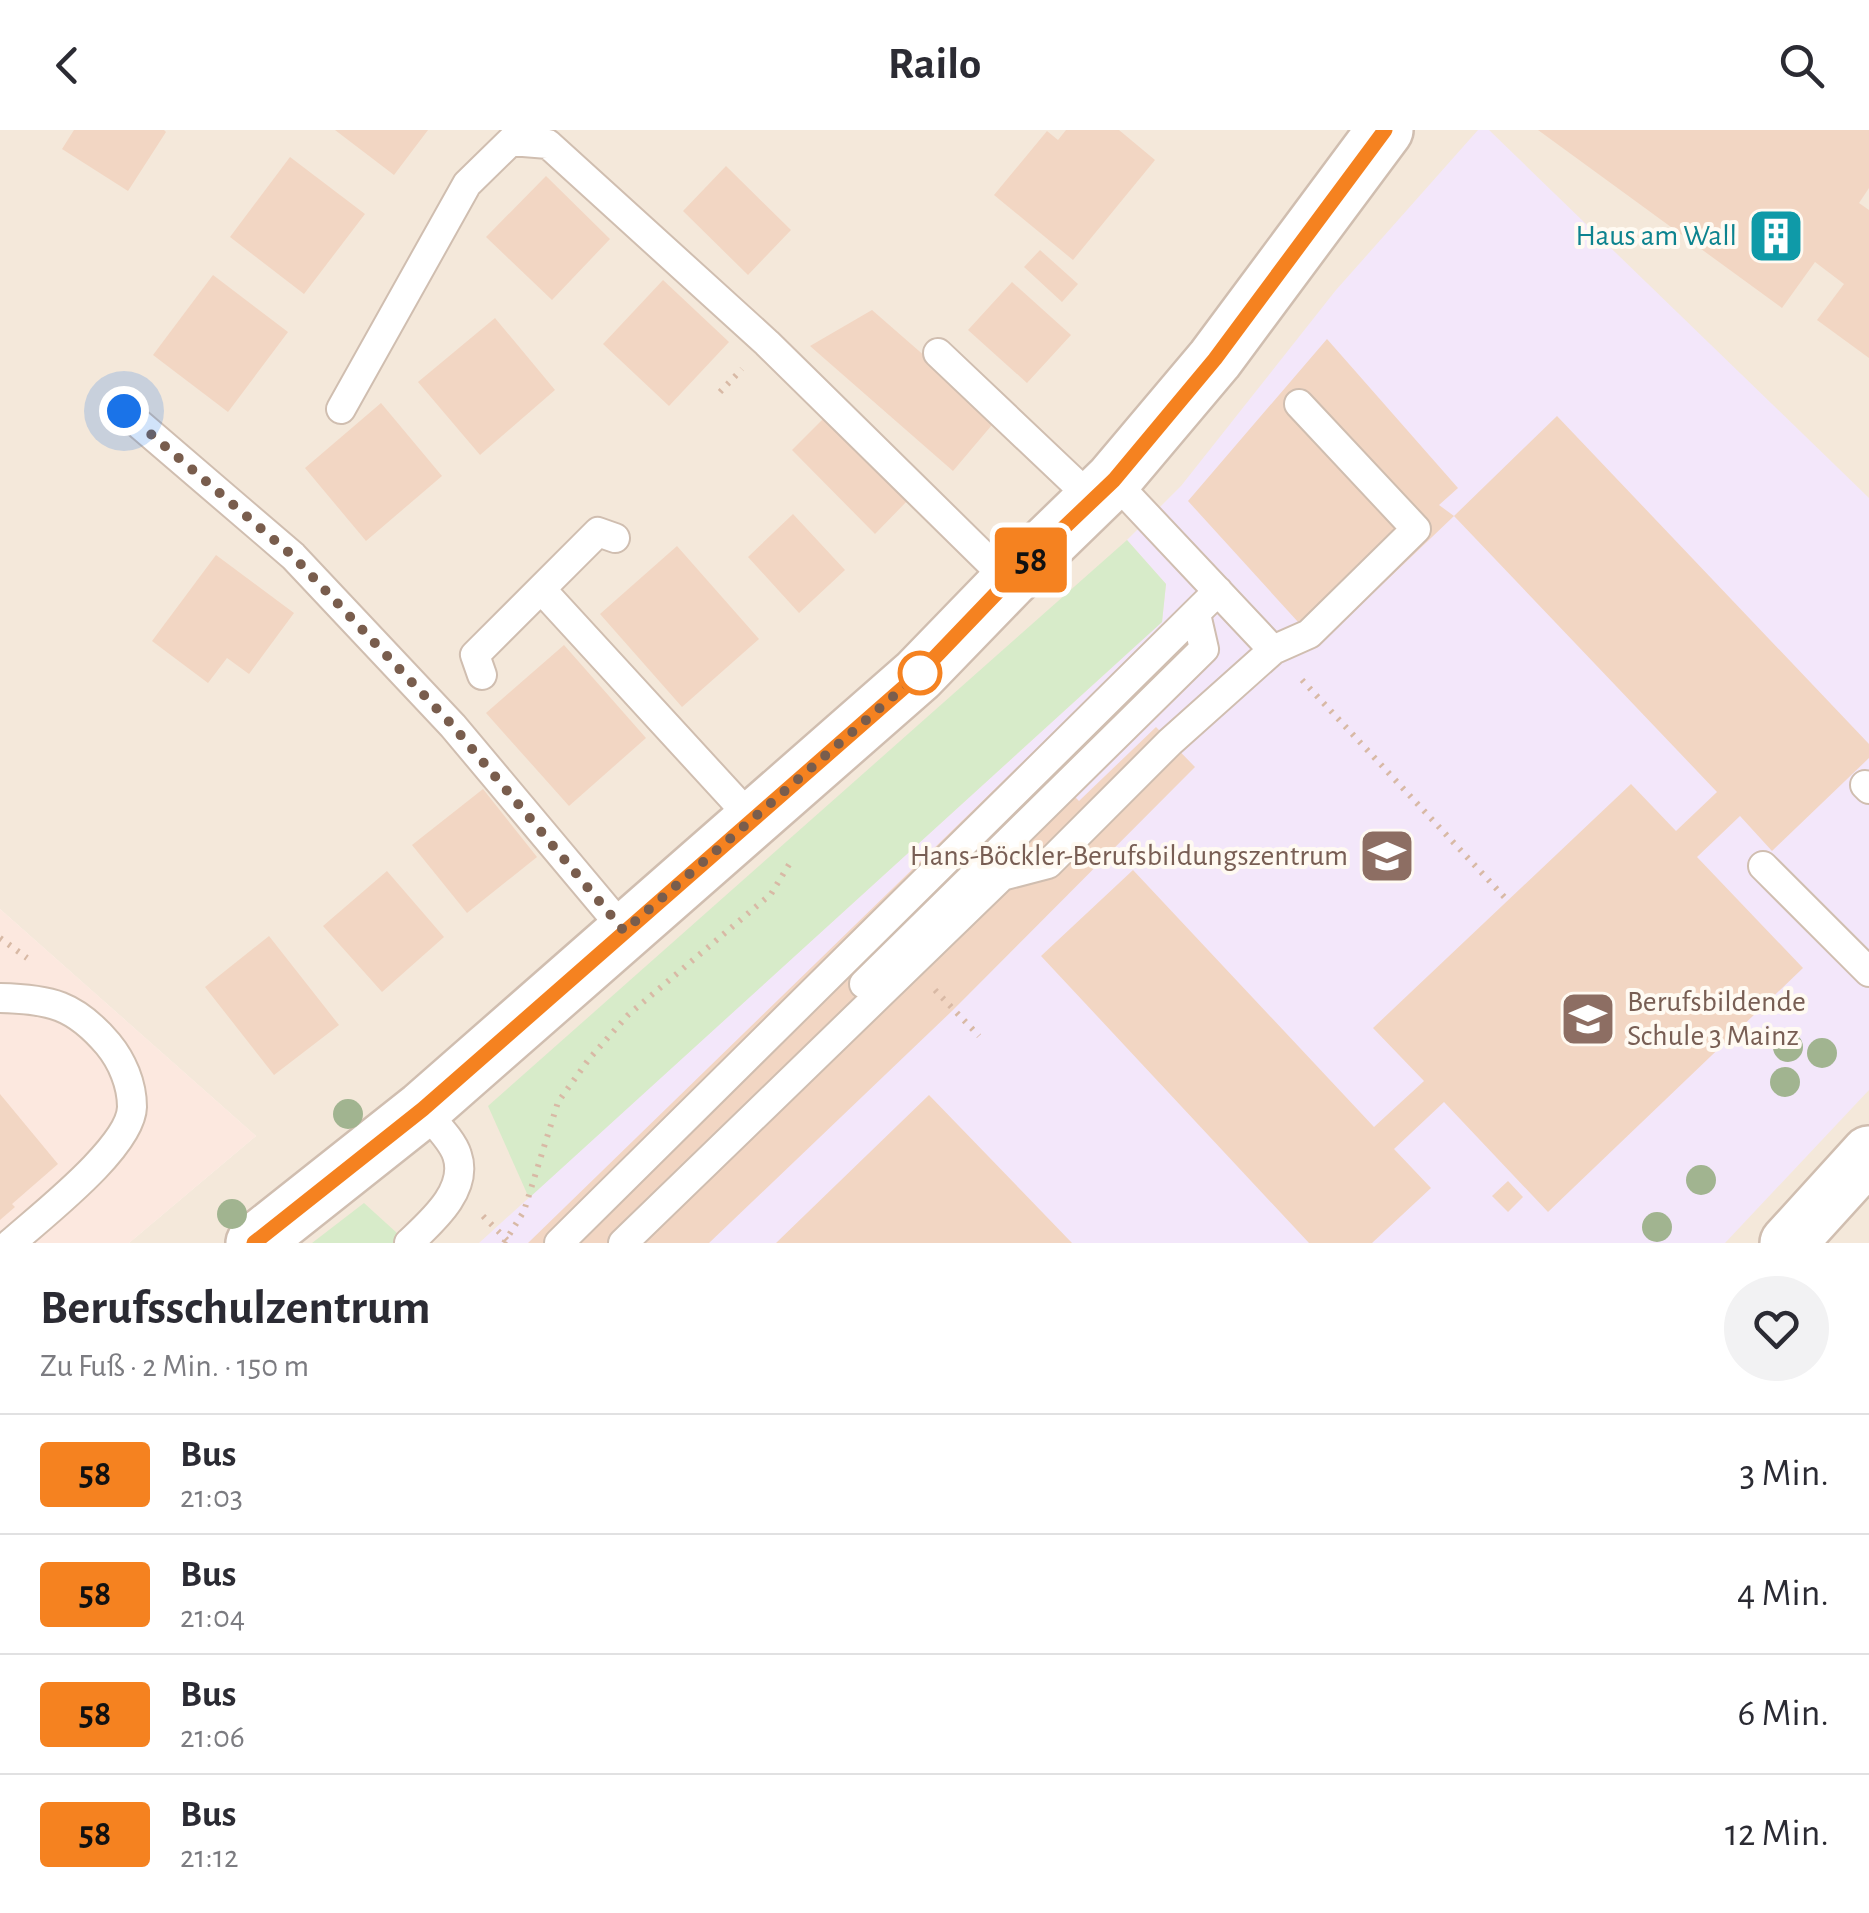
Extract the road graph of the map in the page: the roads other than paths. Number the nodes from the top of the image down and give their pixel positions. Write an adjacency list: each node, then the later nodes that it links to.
1 (1385, 130): 6 (street)
2 (938, 352): 6 (lane)
3 (1300, 404): 12 (lane)
4 (341, 409): 8 (lane)
5 (124, 411): 16 (lane)
6 (1103, 490): 8 (street); 10 (lane)
7 (615, 538): 9 (lane)
8 (1009, 580): 14 (street)
9 (540, 589): 13 (lane); 14 (lane)
10 (1218, 591): 11 (lane); 12 (lane)
11 (1196, 614): 24 (lane); 25 (lane)
12 (1274, 650): 26 (lane)
13 (482, 674)
14 (776, 831): 16 (street)
15 (1764, 866): 17 (lane)
16 (624, 931): 19 (street)
17 (1869, 972)
18 (0, 998): 21 (lane)
19 (423, 1109): 22 (street); 23 (lane)
20 (1865, 1169): 27 (street)
21 (11, 1243)
22 (254, 1243)
23 (409, 1243)
24 (559, 1243)
25 (600, 1243)
26 (623, 1243)
27 (1788, 1243)

